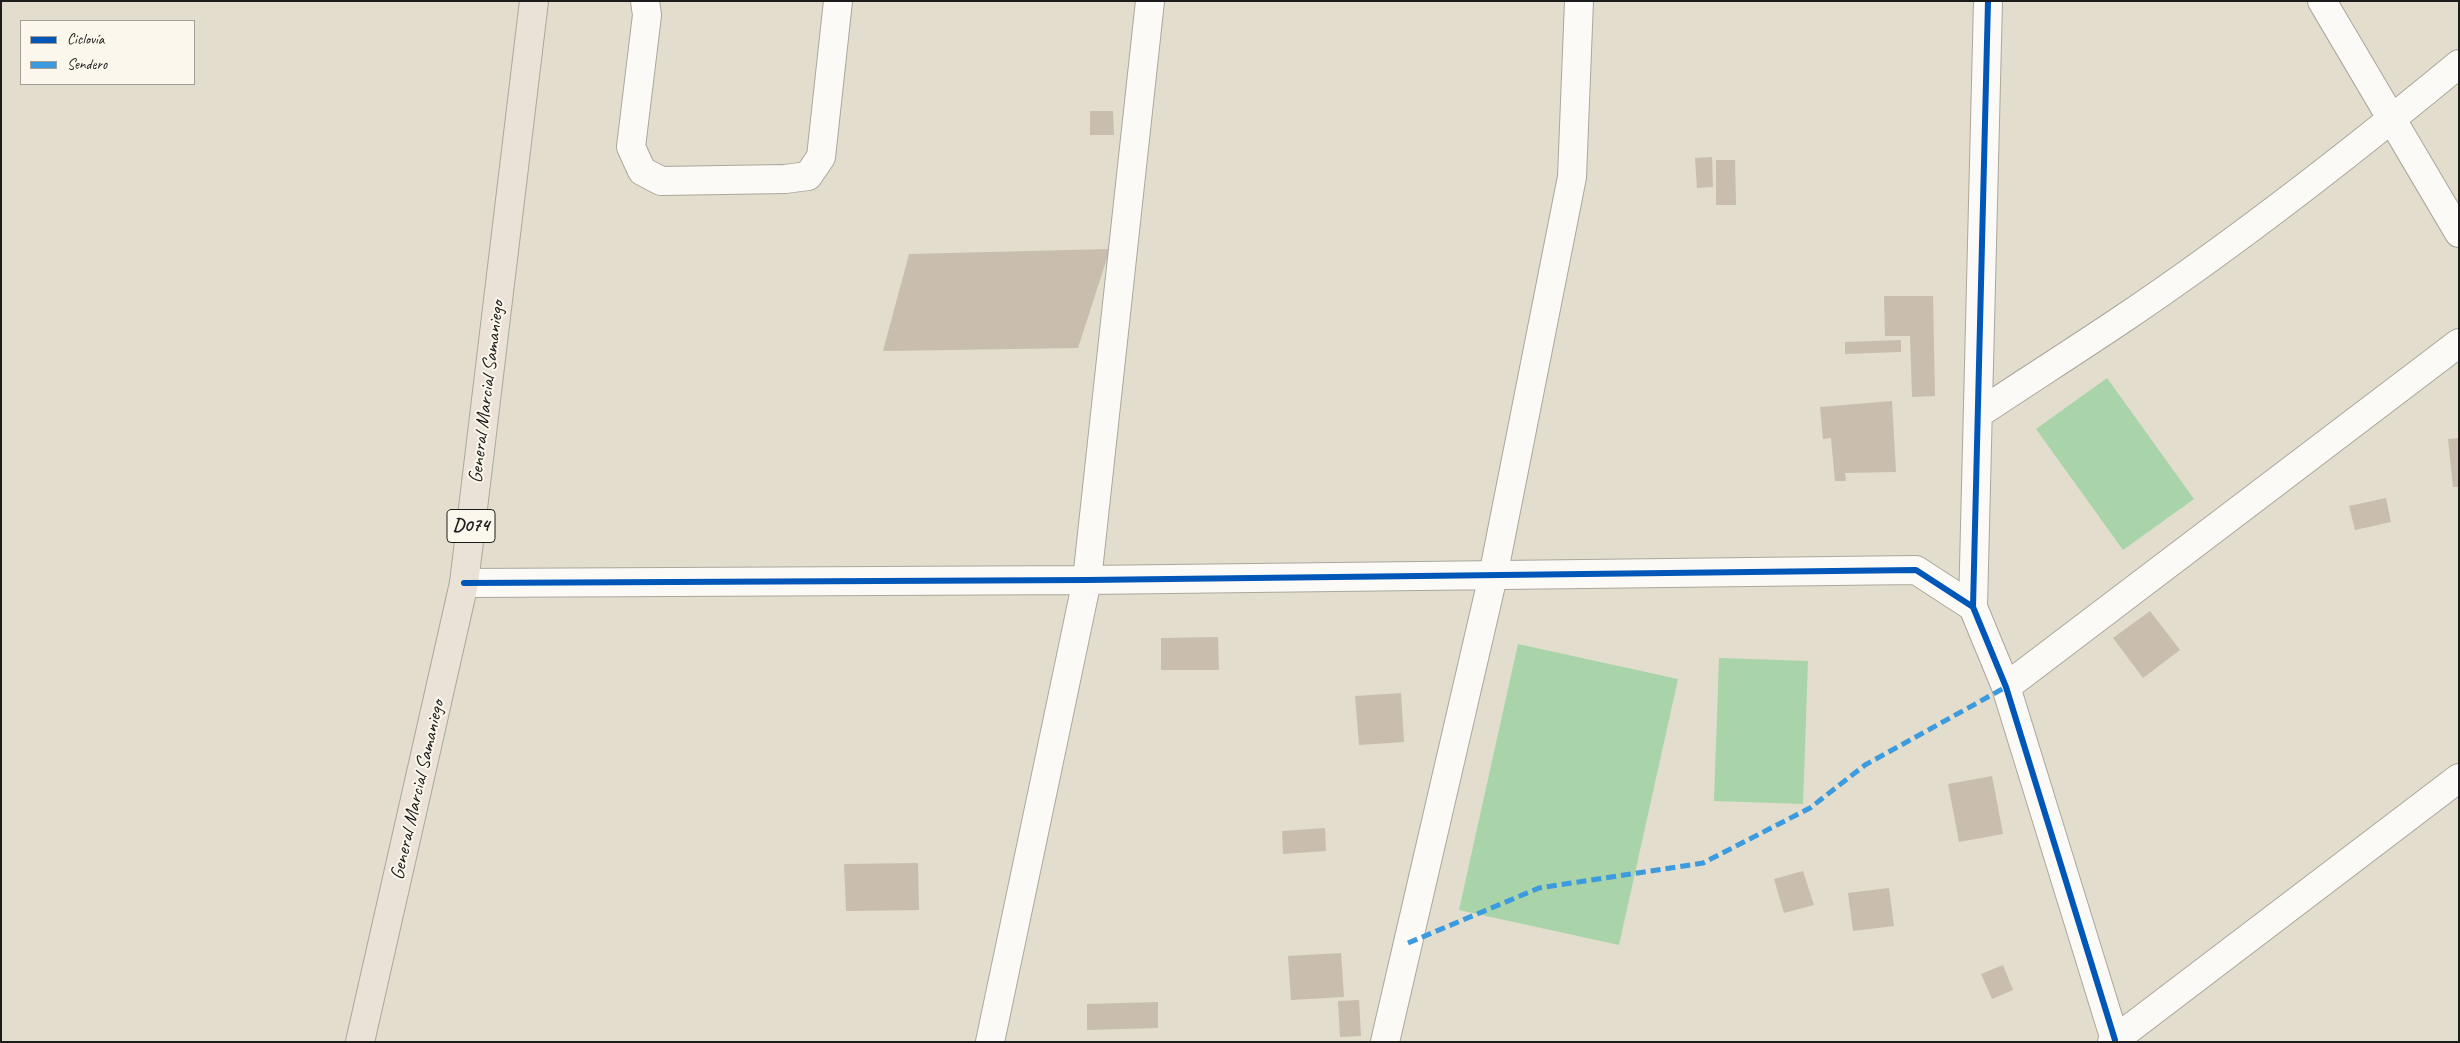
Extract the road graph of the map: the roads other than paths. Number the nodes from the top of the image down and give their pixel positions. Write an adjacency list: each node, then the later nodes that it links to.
1 (534, 1): 15 (main road, General Marcial Samaniego / D074)
2 (645, 1): 3 (street)
3 (838, 1)
4 (1150, 1): 14 (street)
5 (1579, 1): 13 (street)
6 (1988, 1): 12 (street)
7 (2322, 1): 9 (street)
8 (2459, 64): 9 (street)
9 (2392, 120): 10 (street); 12 (street)
10 (2459, 233)
11 (2459, 343): 17 (street)
12 (1978, 414): 16 (street)
13 (1493, 576): 14 (street); 16 (street); 22 (street)
14 (1087, 580): 15 (street); 21 (street)
15 (464, 583): 20 (main road, General Marcial Samaniego / D074)
16 (1973, 607): 17 (street)
17 (2006, 687): 19 (street)
18 (2459, 778): 19 (street)
19 (2114, 1041)
20 (360, 1042)
21 (990, 1042)
22 (1385, 1042)

